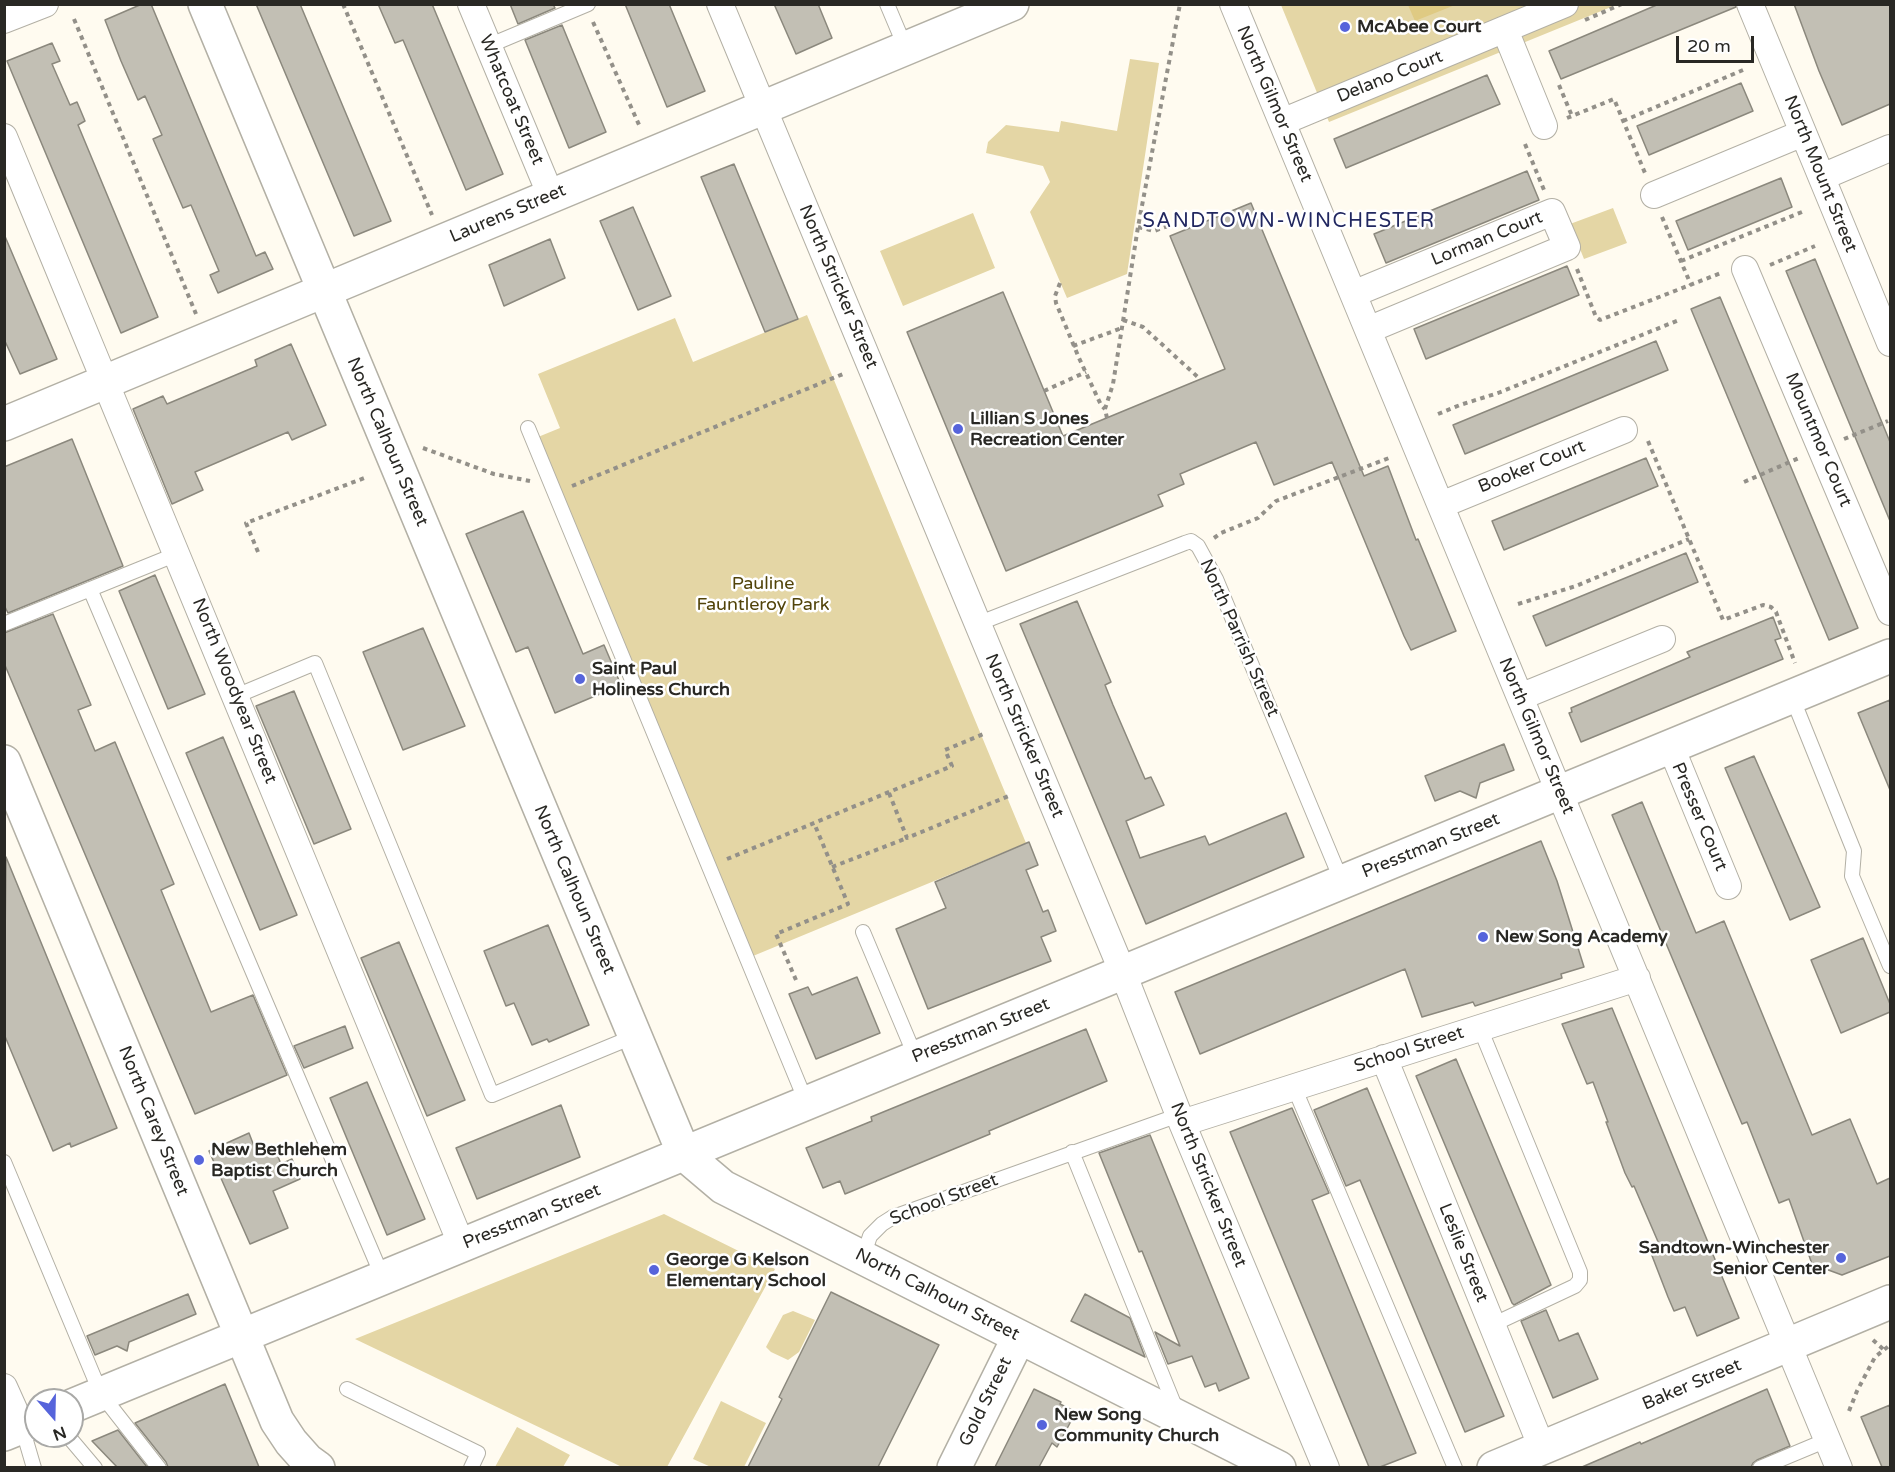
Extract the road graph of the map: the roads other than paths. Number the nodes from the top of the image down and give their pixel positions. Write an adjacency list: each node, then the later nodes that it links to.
1 (45, 4): 11 (street)
2 (206, 4): 25 (street, North Calhoun Street)
3 (471, 4): 13 (street, Whatcoat Street)
4 (720, 4): 15 (street, North Stricker Street)
5 (887, 4): 14 (lane)
6 (1233, 4): 16 (street, North Gilmor Street)
7 (1565, 4): 12 (street, Delano Court)
8 (1750, 4): 18 (street, North Mount Street)
9 (1001, 7): 14 (street, Laurens Street)
10 (589, 8): 13 (lane)
11 (4, 20)
12 (1505, 30): 16 (street, Delano Court); 17 (street)
13 (488, 46): 22 (street, Whatcoat Street)
14 (906, 49): 15 (street, Laurens Street)
15 (763, 108): 22 (street, Laurens Street); 38 (street, North Stricker Street)
16 (1282, 122): 26 (street, North Gilmor Street)
17 (1544, 126)
18 (1803, 133): 21 (street, North Mount Street); 23 (street)
19 (4, 137): 29 (street, North Woodyear Street)
20 (1890, 148): 21 (street)
21 (1822, 177): 28 (street, North Mount Street)
22 (551, 196): 25 (street, Laurens Street)
23 (1657, 204)
24 (1746, 269): 36 (street, Mountmor Court)
25 (324, 291): 29 (street, Laurens Street); 54 (street, North Calhoun Street)
26 (1353, 294): 27 (street, North Gilmor Street); 27 (street, Lorman Court)
27 (1368, 330): 33 (street, North Gilmor Street)
28 (1890, 343)
29 (106, 383): 30 (street, Laurens Street); 34 (street, North Woodyear Street)
30 (4, 424)
31 (528, 428): 58 (lane)
32 (1631, 437): 33 (street, Booker Court)
33 (1441, 505): 42 (street, North Gilmor Street)
34 (177, 554): 35 (lane); 41 (street, North Woodyear Street)
35 (90, 589): 37 (lane); 65 (lane)
36 (1890, 612)
37 (4, 624)
38 (977, 624): 47 (lane, North Parrish Street); 51 (street, North Stricker Street)
39 (1662, 639): 42 (street)
40 (1890, 656): 43 (street, Presstman Street)
41 (236, 696): 54 (lane); 63 (street, North Woodyear Street)
42 (1520, 697): 46 (street, North Gilmor Street)
43 (1792, 697): 44 (street, Presstman Street); 50 (lane)
44 (1671, 747): 46 (street, Presstman Street); 48 (street, Presser Court)
45 (4, 762): 68 (street, North Carey Street)
46 (1560, 793): 47 (street, Presstman Street); 52 (street, North Gilmor Street)
47 (1342, 883): 51 (street, Presstman Street)
48 (1728, 886)
49 (863, 932): 55 (lane)
50 (1890, 966)
51 (1123, 973): 55 (street, Presstman Street); 59 (street, North Stricker Street)
52 (1637, 978): 53 (street, School Street); 70 (street, North Gilmor Street)
53 (1480, 1028): 56 (street, School Street); 67 (lane)
54 (635, 1036): 61 (street, North Calhoun Street)
55 (916, 1058): 58 (street, Presstman Street)
56 (1384, 1058): 57 (street, School Street); 67 (street, Leslie Street)
57 (1293, 1087): 59 (street, School Street); 87 (lane)
58 (807, 1104): 61 (street, Presstman Street)
59 (1180, 1119): 60 (lane, School Street); 86 (street, North Stricker Street)
60 (1072, 1152): 64 (lane, School Street); 74 (lane)
61 (684, 1154): 63 (street, Presstman Street); 64 (street, North Calhoun Street)
62 (4, 1162): 73 (lane)
63 (462, 1246): 65 (street, Presstman Street)
64 (863, 1257): 69 (street, North Calhoun Street)
65 (383, 1278): 68 (street, Presstman Street)
66 (1890, 1302): 70 (street, Baker Street)
67 (1492, 1325): 78 (street, Leslie Street)
68 (242, 1336): 73 (street, Presstman Street); 82 (street, North Carey Street)
69 (1019, 1337): 74 (street, North Calhoun Street); 84 (street, Gold Street)
70 (1788, 1344): 76 (street, North Gilmor Street); 78 (street, Baker Street)
71 (4, 1387): 75 (street)
72 (347, 1389): 83 (lane)
73 (87, 1400): 81 (lane)
74 (1180, 1418): 85 (street, North Calhoun Street)
75 (21, 1428): 79 (lane)
76 (1827, 1440): 89 (lane); 90 (street, North Gilmor Street)
77 (78, 1448): 80 (lane)
78 (1542, 1448): 88 (street, Baker Street)
79 (34, 1467)
80 (95, 1467)
81 (159, 1467)
82 (318, 1467)
83 (471, 1467)
84 (954, 1467)
85 (1279, 1467)
86 (1326, 1467)
87 (1455, 1467)
88 (1494, 1467)
89 (1760, 1467)
90 (1839, 1467)

